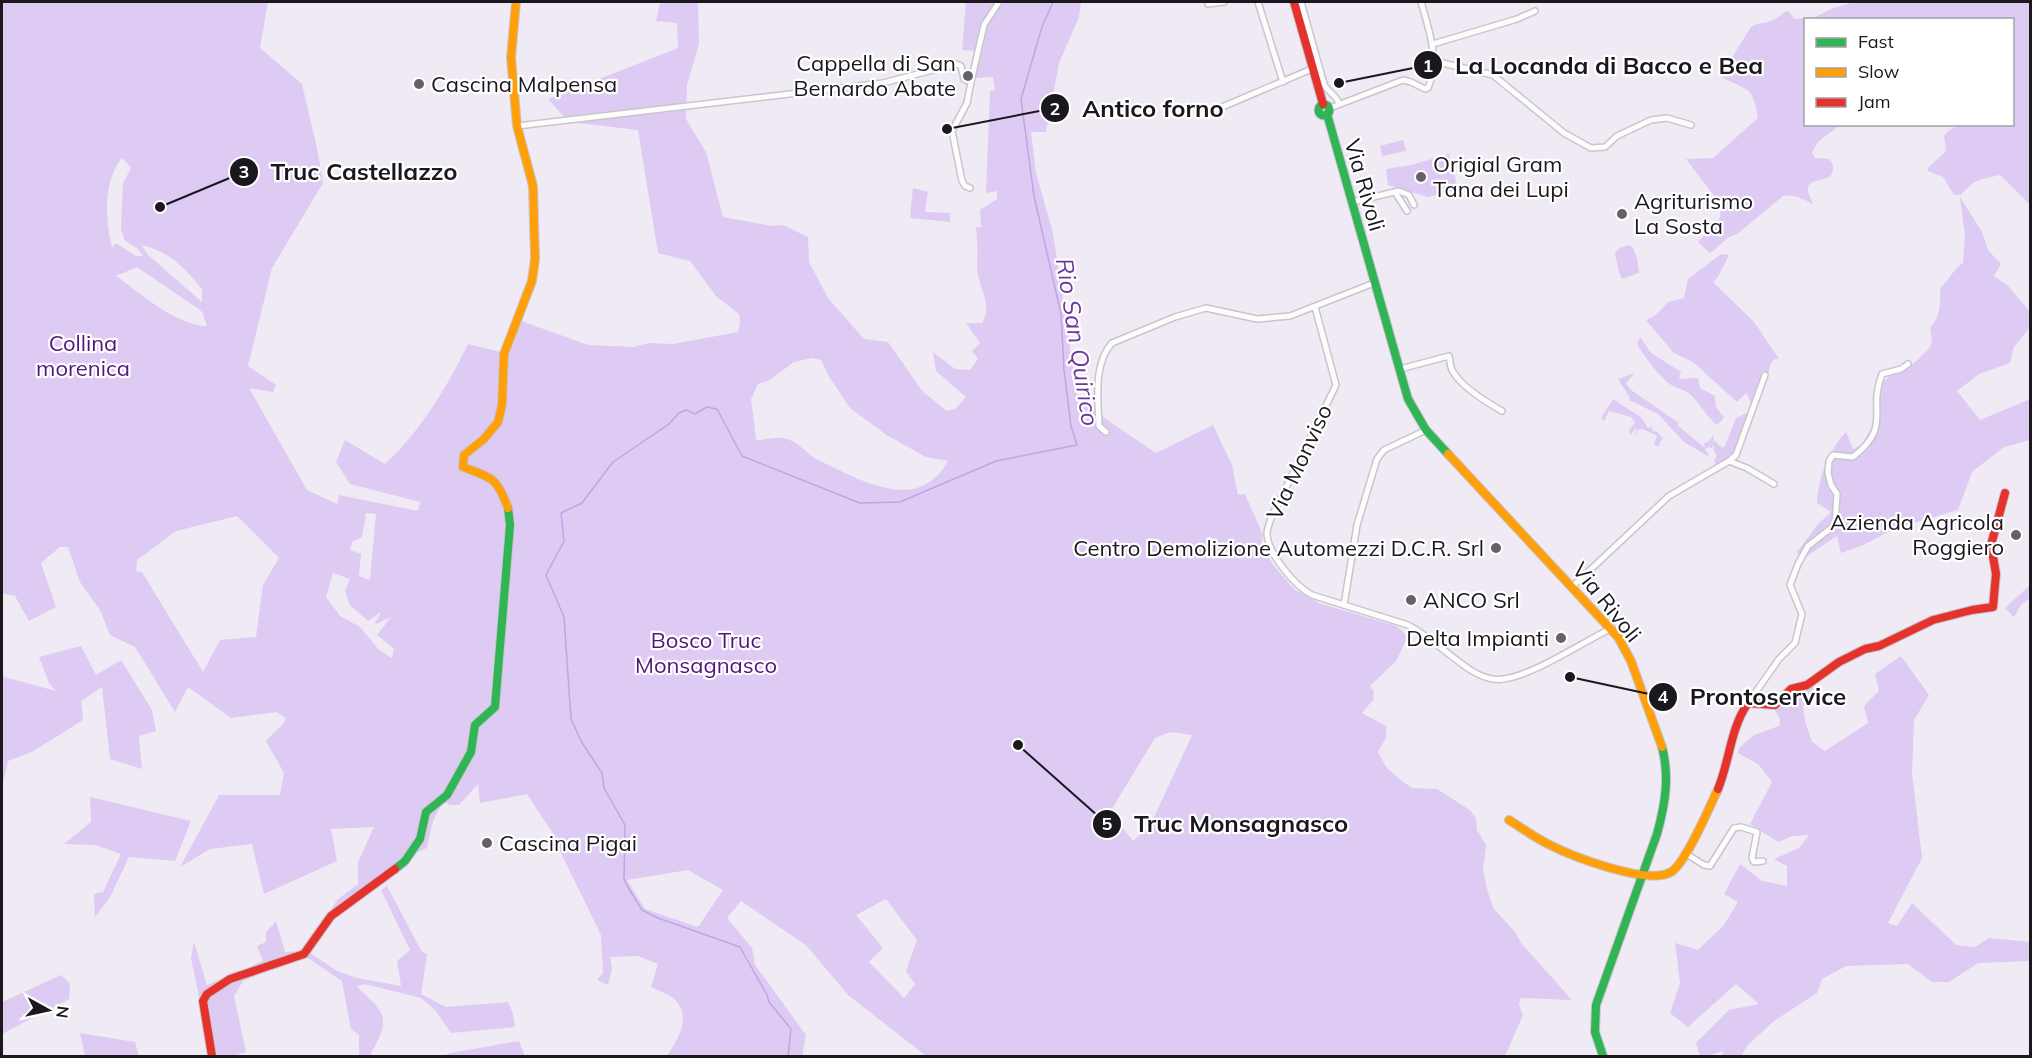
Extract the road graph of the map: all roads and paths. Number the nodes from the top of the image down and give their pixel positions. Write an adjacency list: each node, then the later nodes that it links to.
1 (516, 2): 19 (street)
2 (999, 2): 13 (street)
3 (1224, 2): 8 (street)
4 (1258, 2): 14 (street)
5 (1294, 2): 12 (street, Via Rivoli)
6 (1301, 2): 15 (street)
7 (1421, 2): 10 (street)
8 (1208, 4)
9 (1535, 11): 10 (street)
10 (1433, 44): 11 (street)
11 (1434, 61): 15 (street); 18 (street)
12 (1314, 68): 14 (street); 16 (street, Via Rivoli)
13 (972, 82): 19 (street); 20 (street)
14 (1283, 82): 17 (street)
15 (1339, 104): 16 (street)
16 (1326, 109): 22 (street, Via Rivoli)
17 (1215, 110)
18 (1690, 125)
19 (517, 126): 44 (street)
20 (970, 188)
21 (1395, 192): 22 (street); 23 (street); 24 (street)
22 (1352, 202): 25 (street, Via Rivoli)
23 (1414, 205)
24 (1407, 211)
25 (1374, 283): 26 (street); 28 (street, Via Rivoli)
26 (1315, 307): 32 (street); 37 (street, Via Monviso)
27 (1908, 364): 39 (street)
28 (1400, 369): 30 (street); 31 (street, Via Rivoli)
29 (1765, 375): 33 (street)
30 (1503, 411)
31 (1426, 429): 36 (street, Via Rivoli); 37 (street)
32 (1106, 432)
33 (1729, 461): 34 (street); 36 (street)
34 (1774, 483)
35 (2005, 493): 39 (street)
36 (1573, 586): 38 (street, Via Rivoli)
37 (1344, 605): 38 (street, Via Monviso)
38 (1612, 628): 43 (street, Via Rivoli)
39 (1748, 703): 41 (street)
40 (1509, 820): 43 (street)
41 (1685, 853): 42 (street); 43 (street)
42 (1763, 861)
43 (1643, 875): 45 (street, Via Rivoli)
44 (212, 1056)
45 (1603, 1056)

